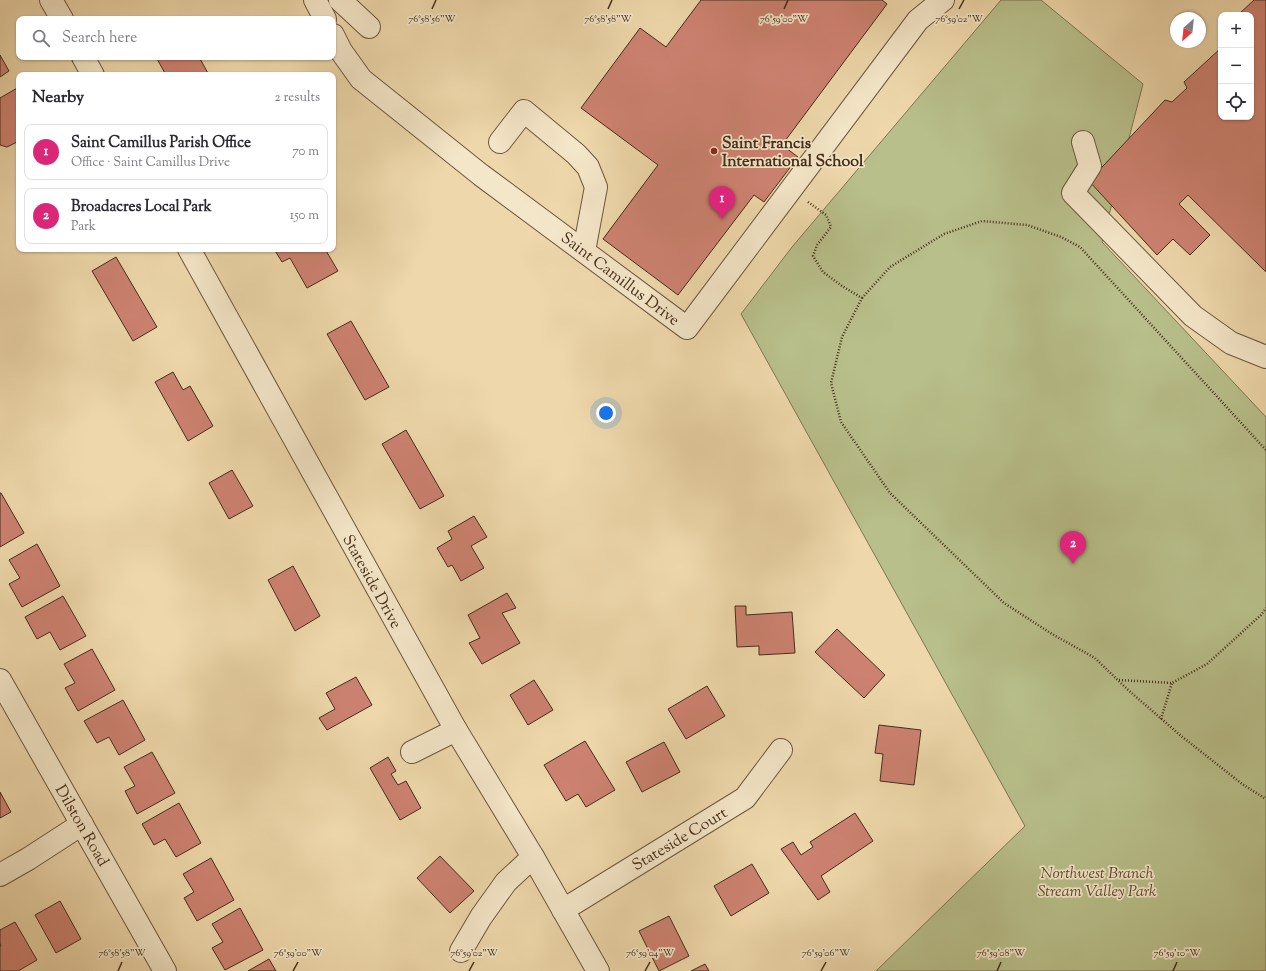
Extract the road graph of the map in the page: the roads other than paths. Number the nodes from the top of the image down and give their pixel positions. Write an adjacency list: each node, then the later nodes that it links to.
1 (51, 0): 5 (street)
2 (315, 0): 6 (street)
3 (340, 0): 7 (street)
4 (943, 0): 13 (street, Saint Camillus Drive)
5 (60, 16)
6 (323, 16)
7 (369, 27)
8 (336, 41): 13 (street, Saint Camillus Drive)
9 (85, 60): 10 (street)
10 (91, 72)
11 (500, 142): 13 (street)
12 (1083, 142): 15 (street)
13 (584, 251)
14 (191, 252): 17 (street, Stateside Drive)
15 (1266, 357)
16 (0, 680): 20 (street, Dilston Road)
17 (456, 730): 19 (street); 21 (street, Stateside Drive)
18 (781, 750): 23 (street, Stateside Court)
19 (412, 752)
20 (82, 824): 22 (street); 25 (street, Dilston Road)
21 (533, 857): 23 (street, Stateside Drive); 24 (street)
22 (0, 874)
23 (563, 910): 26 (street, Stateside Drive)
24 (461, 951)
25 (165, 971)
26 (598, 971)

